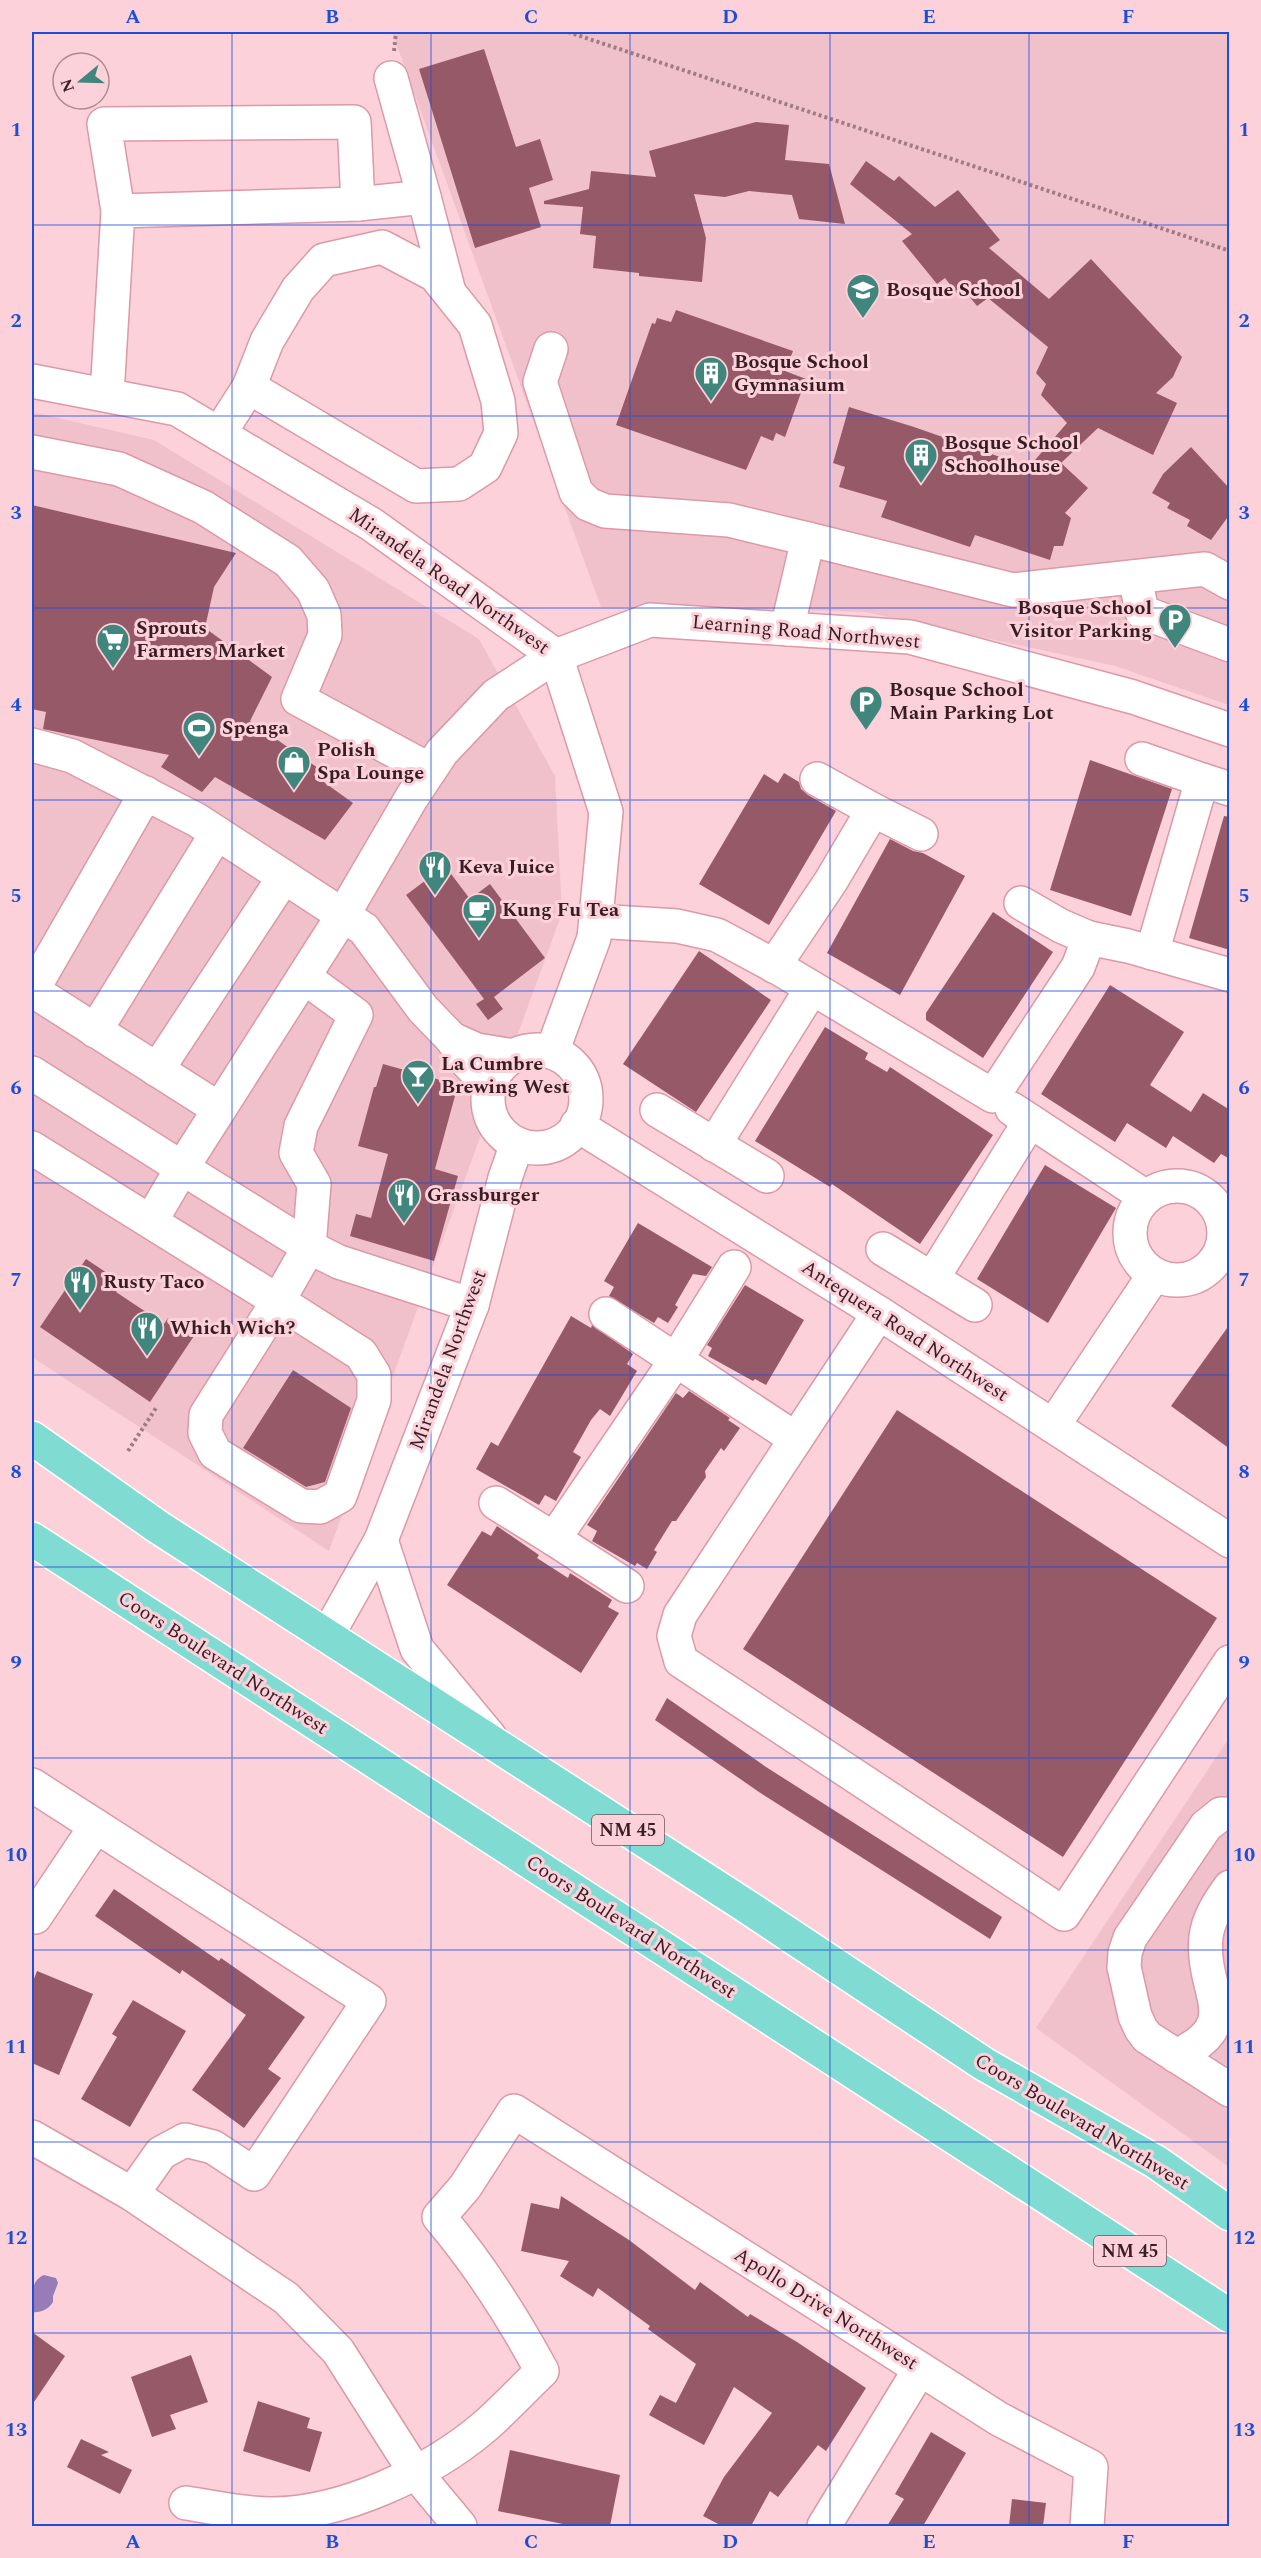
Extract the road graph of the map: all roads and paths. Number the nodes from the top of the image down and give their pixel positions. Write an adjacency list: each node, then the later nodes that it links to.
1 (568, 32): 6 (path)
2 (391, 78): 3 (street)
3 (424, 197): 4 (street); 7 (street)
4 (358, 204): 5 (street); 5 (street)
5 (118, 212): 11 (street)
6 (1230, 251)
7 (449, 292): 10 (street); 10 (street)
8 (551, 349): 14 (street)
9 (32, 381): 11 (street, Mirandela Road Northwest)
10 (249, 387): 12 (street)
11 (106, 395): 12 (street, Mirandela Road Northwest)
12 (219, 434): 19 (street, Mirandela Road Northwest)
13 (32, 452): 23 (street)
14 (808, 539): 15 (street); 17 (street)
15 (1134, 577): 16 (street); 18 (street)
16 (1230, 583)
17 (787, 629): 19 (street, Learning Road Northwest); 20 (street, Learning Road Northwest)
18 (1230, 645)
19 (556, 656): 23 (street, Learning Road Northwest); 33 (street, Mirandela Road Northwest)
20 (1230, 730)
21 (32, 745): 26 (street)
22 (1142, 759): 25 (street)
23 (430, 770): 32 (street, Learning Road Northwest)
24 (817, 779): 27 (street)
25 (1216, 785): 35 (street)
26 (146, 793): 28 (street); 40 (street)
27 (873, 810): 29 (street); 36 (street)
28 (217, 833): 30 (street); 41 (street)
29 (921, 834)
30 (284, 877): 32 (street); 45 (street)
31 (1021, 903): 34 (street)
32 (343, 915): 38 (street, Learning Road Northwest); 42 (street)
33 (596, 921): 36 (street); 43 (street, Mirandela Road Northwest)
34 (1089, 938): 35 (street); 48 (street)
35 (1152, 953): 37 (street)
36 (774, 966): 39 (street)
37 (1230, 975)
38 (304, 977): 49 (street, Learning Road Northwest); 60 (street)
39 (812, 988): 48 (street); 54 (street)
40 (32, 990): 41 (street)
41 (95, 1031): 45 (street)
42 (452, 1039): 44 (street); 47 (street)
43 (552, 1052): 44 (street); 52 (street)
44 (514, 1056): 47 (street)
45 (157, 1070): 49 (street)
46 (32, 1073): 56 (street)
47 (490, 1086): 53 (street)
48 (993, 1096): 51 (street)
49 (219, 1109): 56 (street, Learning Road Northwest)
50 (657, 1110): 54 (street)
51 (1030, 1121): 58 (street); 65 (street)
52 (577, 1125): 53 (street); 69 (street, Antequera Road Northwest)
53 (517, 1144): 67 (street, Mirandela Northwest)
54 (714, 1145): 57 (street)
55 (32, 1148): 59 (street)
56 (182, 1168): 59 (street, Learning Road Northwest); 60 (street)
57 (767, 1176)
58 (1146, 1197): 62 (street); 64 (street)
59 (151, 1221): 66 (street)
60 (309, 1247): 66 (street); 67 (street)
61 (883, 1249): 65 (street)
62 (1226, 1249): 64 (street)
63 (734, 1267): 71 (street)
64 (1154, 1275): 73 (street)
65 (932, 1279): 68 (street)
66 (278, 1301): 66 (street)
67 (472, 1305): 80 (street, Mirandela Northwest)
68 (975, 1305)
69 (879, 1313): 73 (street, Antequera Road Northwest); 75 (street)
70 (606, 1314): 71 (street)
71 (676, 1360): 75 (street); 79 (street)
72 (156, 1408): 76 (path)
73 (1053, 1426): 81 (street, Antequera Road Northwest)
74 (32, 1438): 83 (main road, Coors Boulevard Northwest / NM 45)
75 (796, 1439): 84 (street)
76 (128, 1451)
77 (496, 1503): 79 (street)
78 (32, 1539): 96 (main road, Coors Boulevard Northwest / NM 45)
79 (554, 1539): 82 (street)
80 (381, 1540): 83 (street, Mirandela Northwest); 85 (street)
81 (1230, 1541)
82 (627, 1586)
83 (327, 1635): 85 (main road, Coors Boulevard Northwest / NM 45)
84 (1230, 1662)
85 (496, 1746): 95 (main road, Coors Boulevard Northwest / NM 45)
86 (32, 1785): 88 (street)
87 (1230, 1814): 91 (street)
88 (96, 1826): 90 (street); 94 (street)
89 (1230, 1887): 91 (street)
90 (35, 1917)
91 (1176, 2056): 92 (street)
92 (1230, 2090)
93 (32, 2138): 94 (street)
94 (132, 2194): 98 (street)
95 (1230, 2214)
96 (1230, 2316)
97 (920, 2369): 98 (street, Apollo Drive Northwest); 101 (street); 102 (street, Apollo Drive Northwest)
98 (415, 2472): 99 (street); 100 (street)
99 (186, 2503)
100 (460, 2526)
101 (824, 2526)
102 (1087, 2526)

